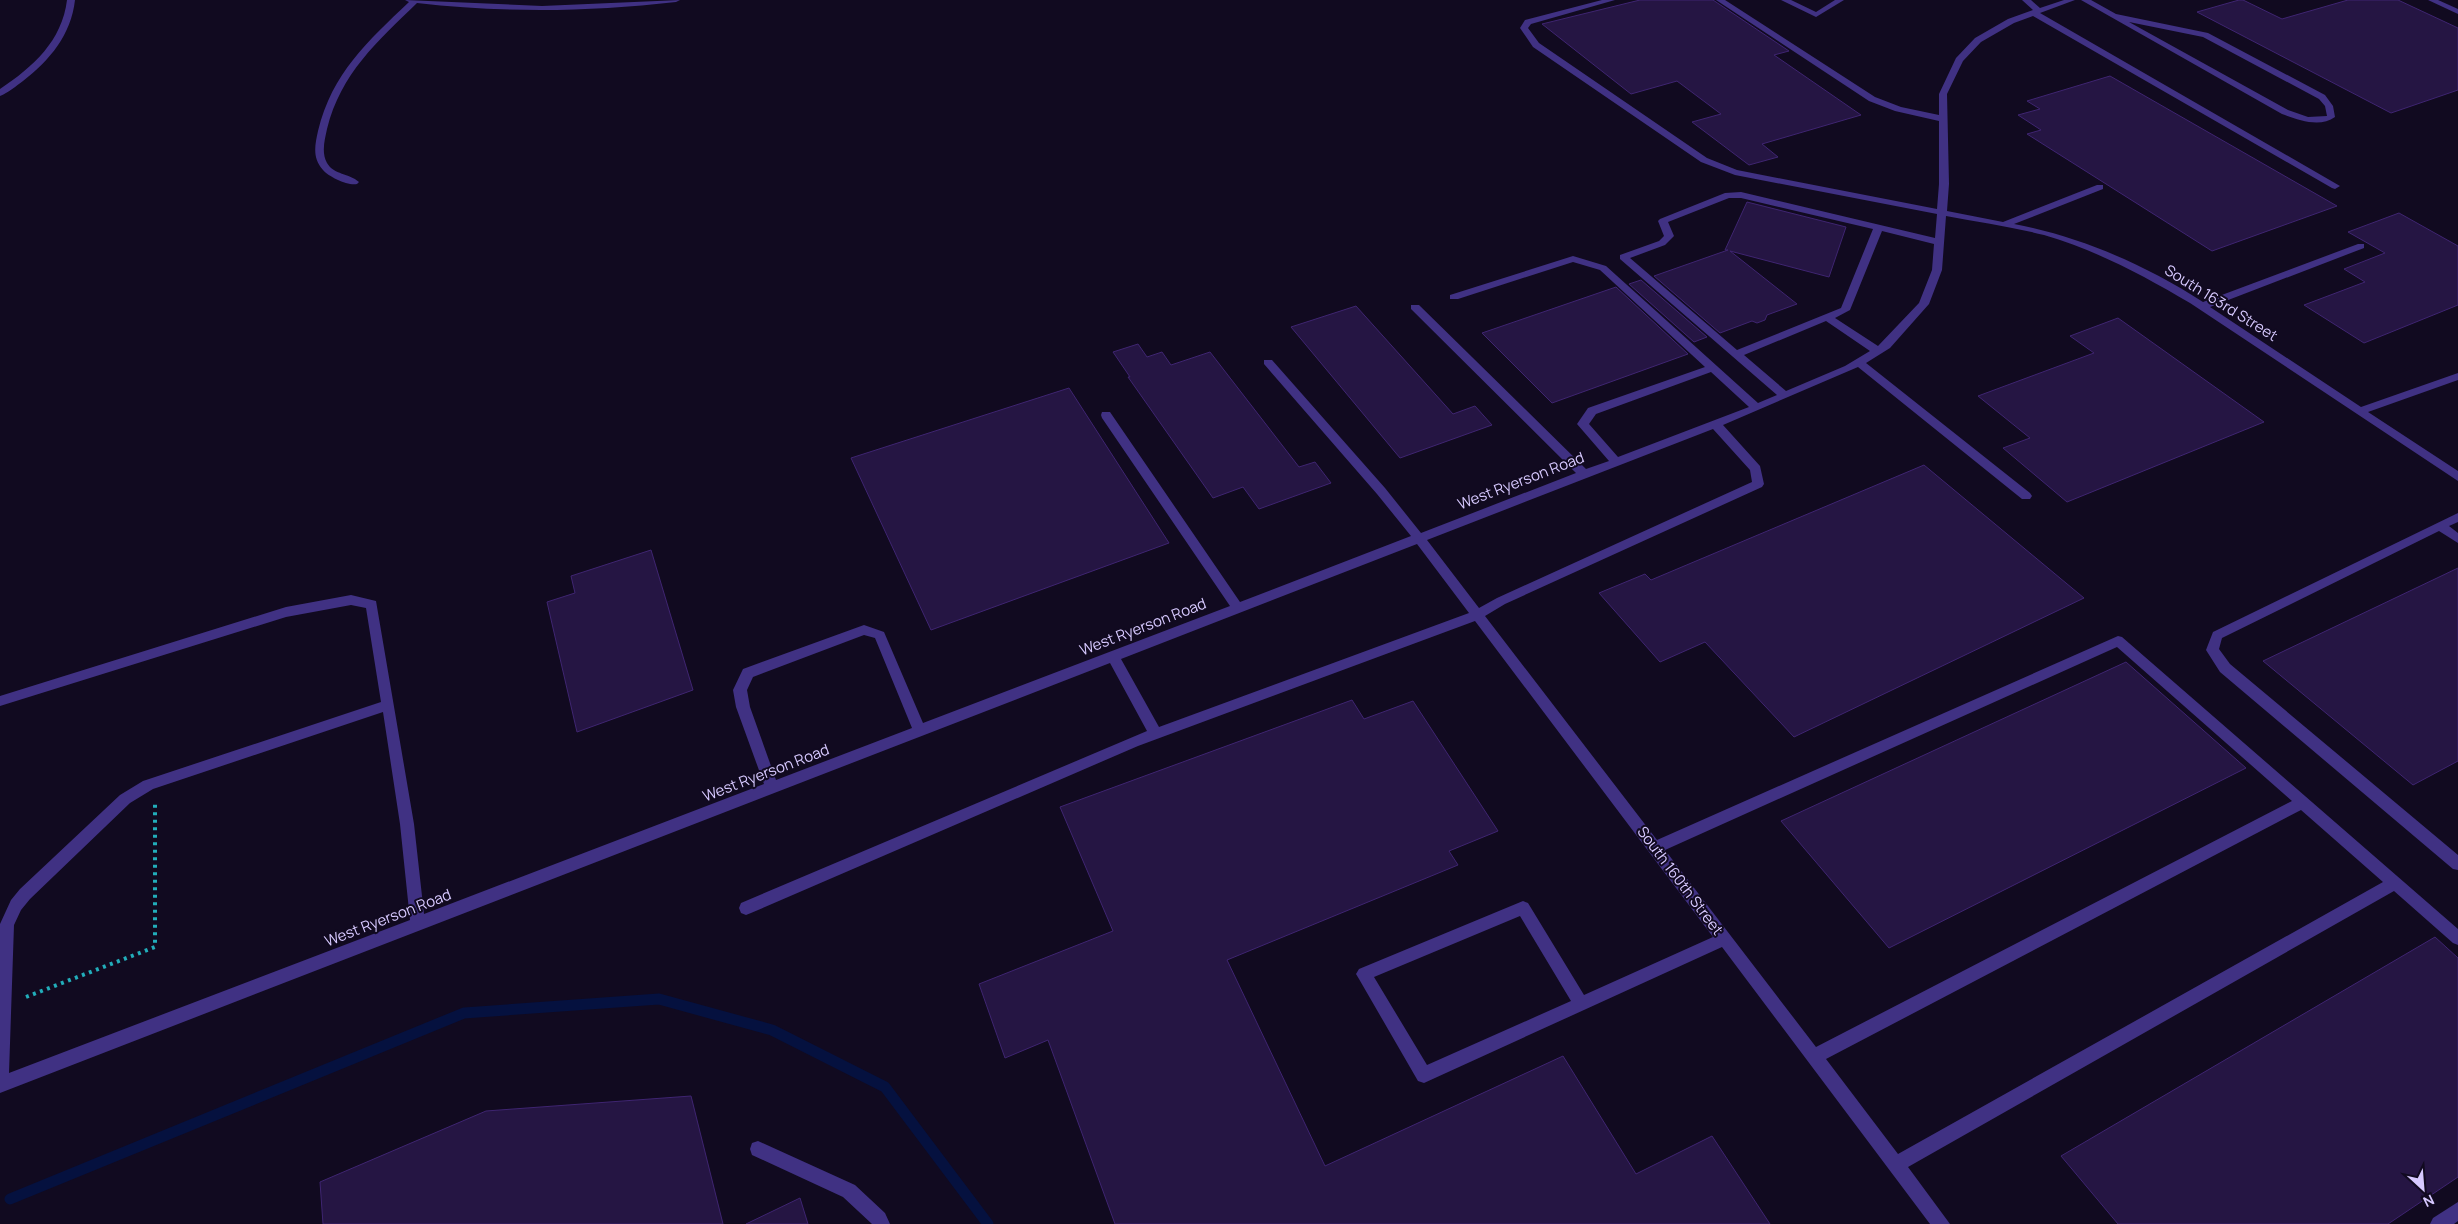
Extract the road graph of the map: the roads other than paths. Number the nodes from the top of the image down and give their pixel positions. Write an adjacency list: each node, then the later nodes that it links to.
1 (71, 0): 15 (street)
2 (412, 0): 3 (street); 17 (street)
3 (676, 0)
4 (1611, 0): 20 (street, South 163rd Street)
5 (1720, 0): 16 (street)
6 (1784, 0): 7 (street)
7 (1840, 0)
8 (2026, 0): 12 (street)
9 (2071, 0): 12 (street, West Ryerson Road)
10 (2085, 0): 14 (street)
11 (2432, 0): 13 (street)
12 (2035, 11): 16 (street, West Ryerson Road); 18 (street)
13 (2458, 12)
14 (2114, 16): 14 (street)
15 (0, 93)
16 (1943, 120): 20 (street, West Ryerson Road)
17 (354, 182)
18 (2335, 186)
19 (2100, 187): 21 (street)
20 (1942, 212): 21 (street, South 163rd Street); 23 (street, West Ryerson Road)
21 (2005, 224): 26 (street, South 163rd Street)
22 (1879, 227): 23 (street); 28 (street); 30 (street)
23 (1939, 242): 29 (street, West Ryerson Road)
24 (2361, 246): 26 (street)
25 (1454, 297): 33 (street)
26 (2202, 306): 37 (street, South 163rd Street)
27 (1415, 307): 41 (street)
28 (1827, 317): 29 (street); 30 (street)
29 (1877, 351): 32 (street, West Ryerson Road)
30 (1736, 354): 35 (street)
31 (1268, 362): 46 (street, South 160th Street)
32 (1858, 362): 35 (street, West Ryerson Road); 43 (street)
33 (1713, 368): 36 (street); 40 (street)
34 (2458, 376): 37 (street)
35 (1785, 396): 36 (street, West Ryerson Road)
36 (1757, 408): 39 (street, West Ryerson Road)
37 (2360, 411): 42 (street, South 163rd Street)
38 (1106, 415): 48 (street)
39 (1715, 424): 40 (street, West Ryerson Road); 49 (street)
40 (1616, 462): 41 (street, West Ryerson Road)
41 (1584, 474): 46 (street, West Ryerson Road)
42 (2458, 477)
43 (2026, 496)
44 (2458, 518): 45 (street)
45 (2440, 526): 47 (street); 58 (street)
46 (1419, 538): 48 (street, West Ryerson Road); 49 (street, South 160th Street)
47 (2458, 539)
48 (1238, 608): 50 (street, West Ryerson Road)
49 (1477, 615): 54 (street); 57 (street, South 160th Street)
50 (1113, 657): 53 (street, West Ryerson Road); 54 (street)
51 (0, 701): 52 (street)
52 (388, 705): 61 (street); 66 (street)
53 (920, 731): 55 (street, West Ryerson Road); 55 (street)
54 (1156, 734): 60 (street)
55 (772, 788): 61 (street, West Ryerson Road)
56 (2303, 802): 57 (street); 59 (street); 65 (street)
57 (1655, 848): 62 (street, South 160th Street)
58 (2458, 864)
59 (2395, 883): 63 (street); 68 (street)
60 (746, 908)
61 (418, 924): 66 (street, West Ryerson Road)
62 (1724, 938): 64 (street); 65 (street, South 160th Street)
63 (2458, 938)
64 (1581, 1004): 64 (street)
65 (1814, 1057): 68 (street, South 160th Street)
66 (0, 1085)
67 (758, 1149): 70 (street)
68 (1896, 1164): 71 (street, South 160th Street)
69 (2458, 1211): 72 (street)
70 (881, 1224)
71 (1941, 1224)
72 (2439, 1224)

